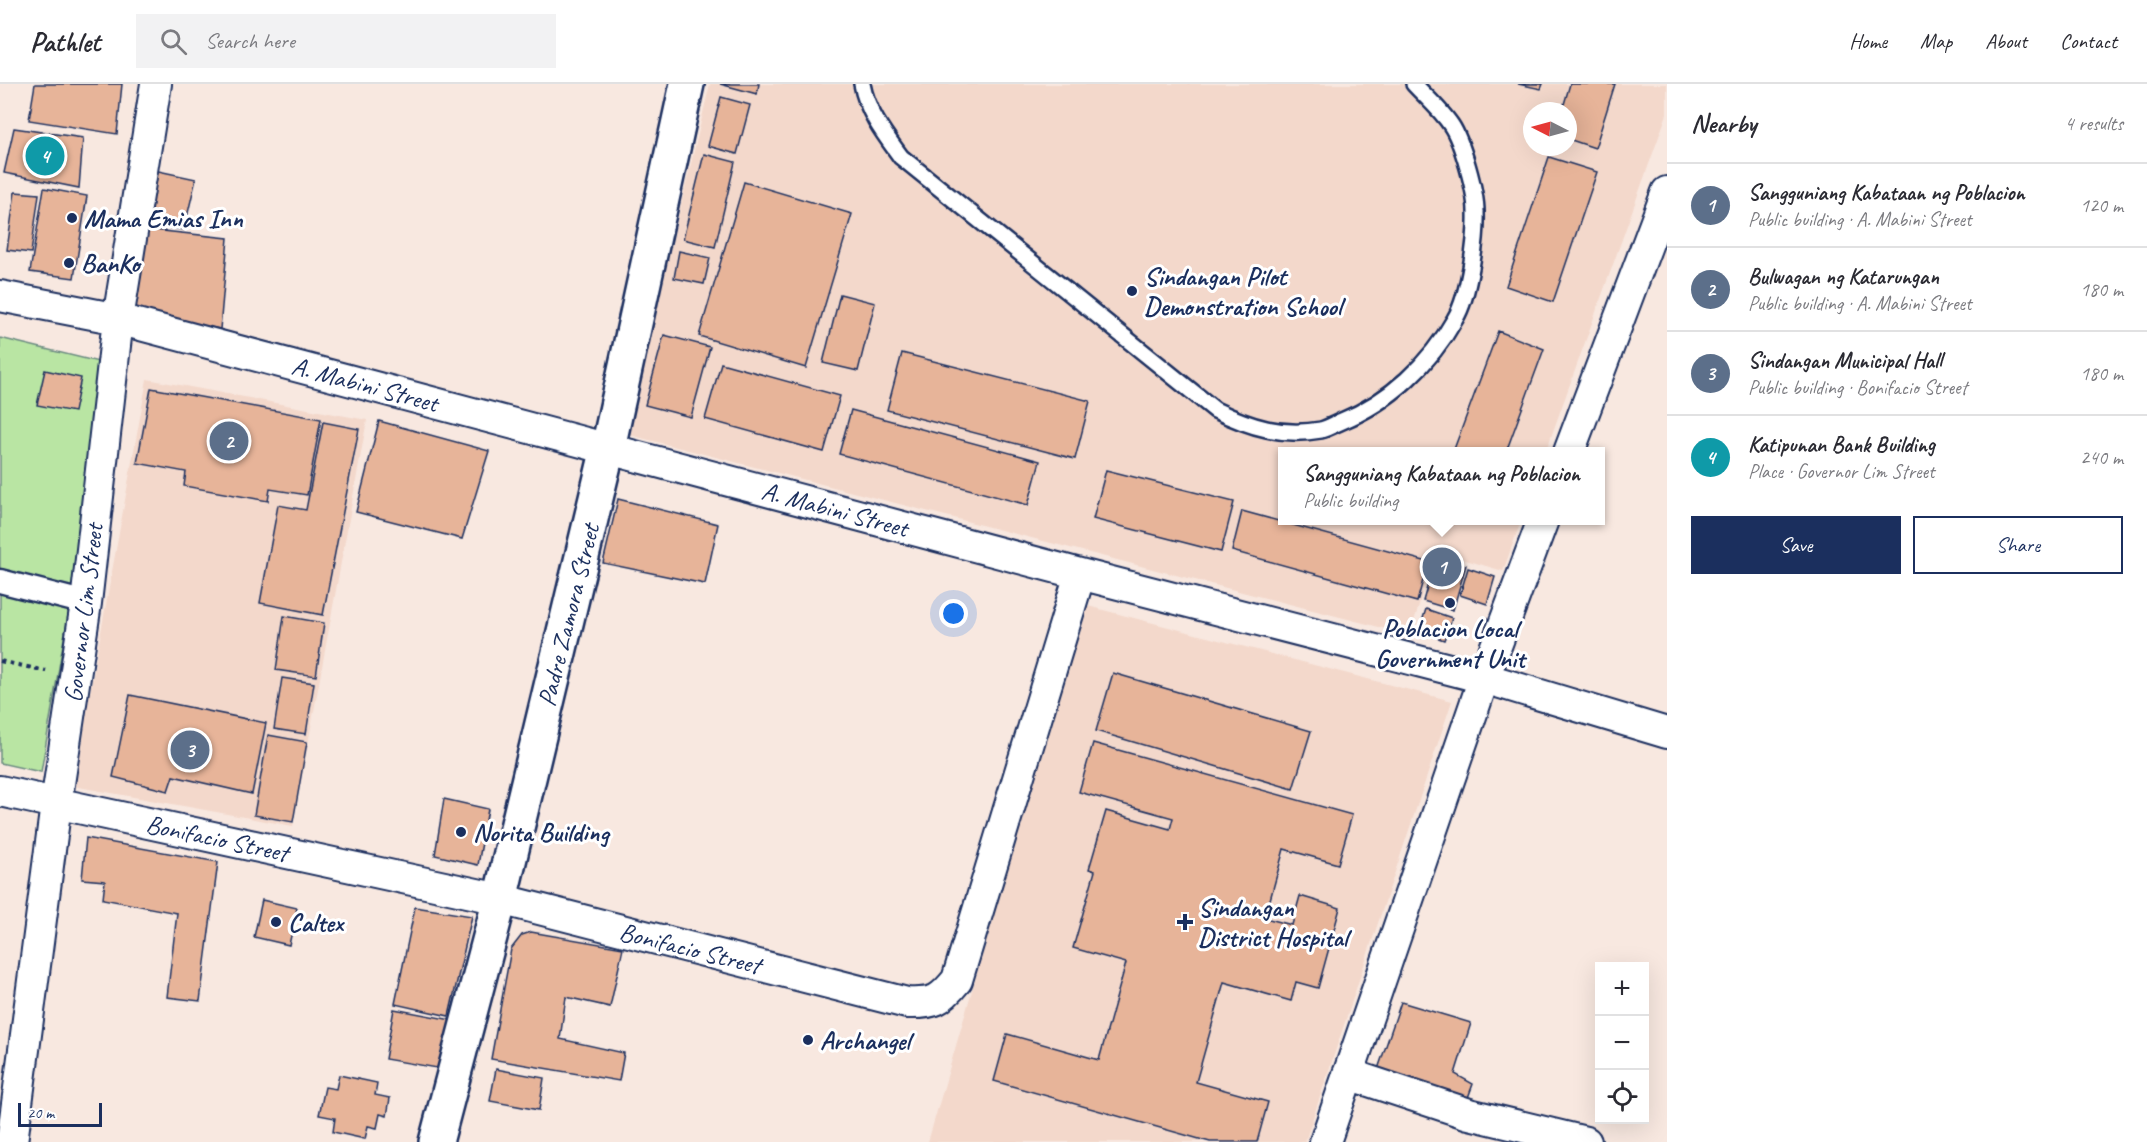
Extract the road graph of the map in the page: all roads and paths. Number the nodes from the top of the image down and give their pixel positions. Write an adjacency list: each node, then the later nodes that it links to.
1 (156, 84): 7 (street, Governor Lim Street)
2 (687, 84): 9 (street, Padre Zamora Street)
3 (862, 84): 4 (lane)
4 (1414, 84)
5 (1667, 192): 8 (street)
6 (0, 296): 7 (street, A. Mabini Street)
7 (118, 319): 9 (street, A. Mabini Street); 13 (street, Governor Lim Street)
8 (1571, 447)
9 (608, 448): 11 (street, A. Mabini Street); 20 (street, Padre Zamora Street)
10 (1541, 525): 16 (street)
11 (1080, 574): 16 (street, A. Mabini Street); 20 (street, Bonifacio Street)
12 (0, 581): 13 (street)
13 (86, 603): 15 (street, Governor Lim Street)
14 (0, 661): 15 (path)
15 (75, 678): 19 (street, Governor Lim Street)
16 (1484, 678): 17 (street, A. Mabini Street); 21 (street)
17 (1667, 733)
18 (0, 791): 19 (street, Bonifacio Street)
19 (56, 804): 20 (street, Bonifacio Street); 22 (street, Governor Lim Street)
20 (500, 899): 23 (street, Padre Zamora Street)
21 (1347, 1074): 24 (street); 25 (street)
22 (12, 1142)
23 (436, 1142)
24 (1325, 1142)
25 (1586, 1142)

